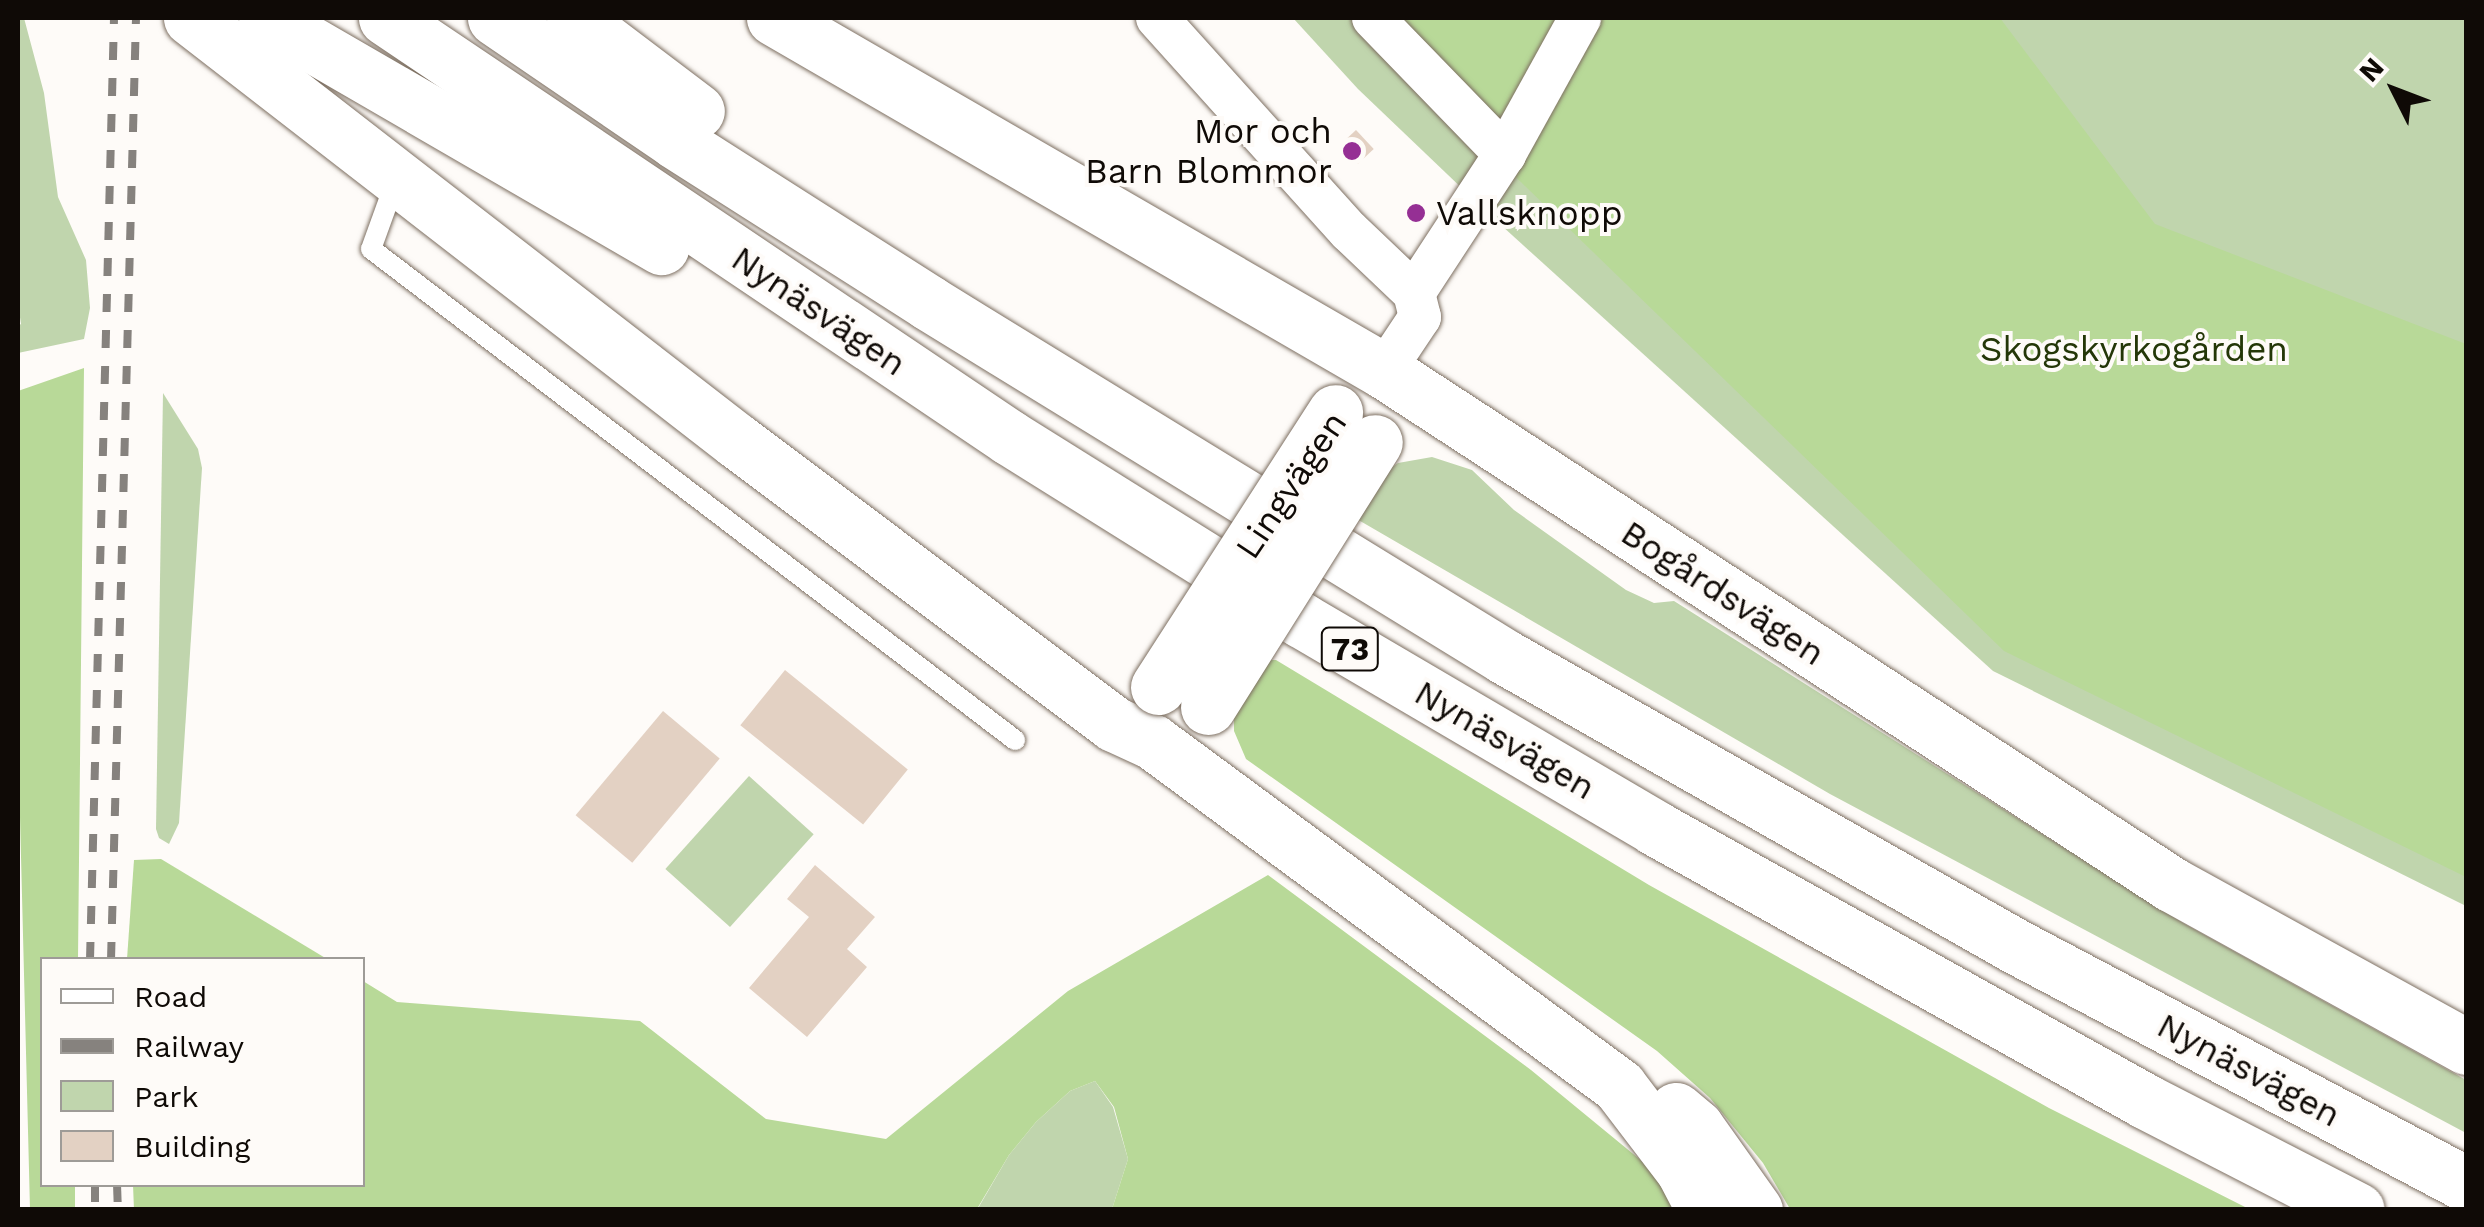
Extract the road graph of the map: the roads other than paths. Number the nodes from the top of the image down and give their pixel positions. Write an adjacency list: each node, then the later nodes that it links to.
1 (192, 18): 11 (main road)
2 (266, 18): 15 (main road)
3 (386, 18): 15 (main road, Nynäsvägen / 73)
4 (495, 18): 16 (main road, Nynäsvägen / 73)
5 (574, 18): 16 (main road)
6 (774, 18): 13 (main road, Bogårdsvägen)
7 (1157, 18): 12 (street)
8 (1373, 18): 10 (street)
9 (1580, 18): 10 (street)
10 (1505, 154): 12 (street)
11 (397, 177): 17 (lane); 18 (main road)
12 (1414, 294): 13 (street)
13 (1384, 371): 14 (main road, Lingvägen); 19 (main road, Bogårdsvägen)
14 (1355, 427): 18 (main road, Lingvägen, bridge); 18 (main road, Lingvägen, bridge)
15 (1010, 438): 24 (main road, Nynäsvägen / 73)
16 (1157, 443): 21 (main road, Nynäsvägen / 73)
17 (1014, 740)
18 (1153, 742): 20 (main road)
19 (2466, 1048)
20 (1619, 1086): 22 (main road); 23 (main road)
21 (2466, 1184)
22 (1704, 1210)
23 (1755, 1210)
24 (2357, 1210)

